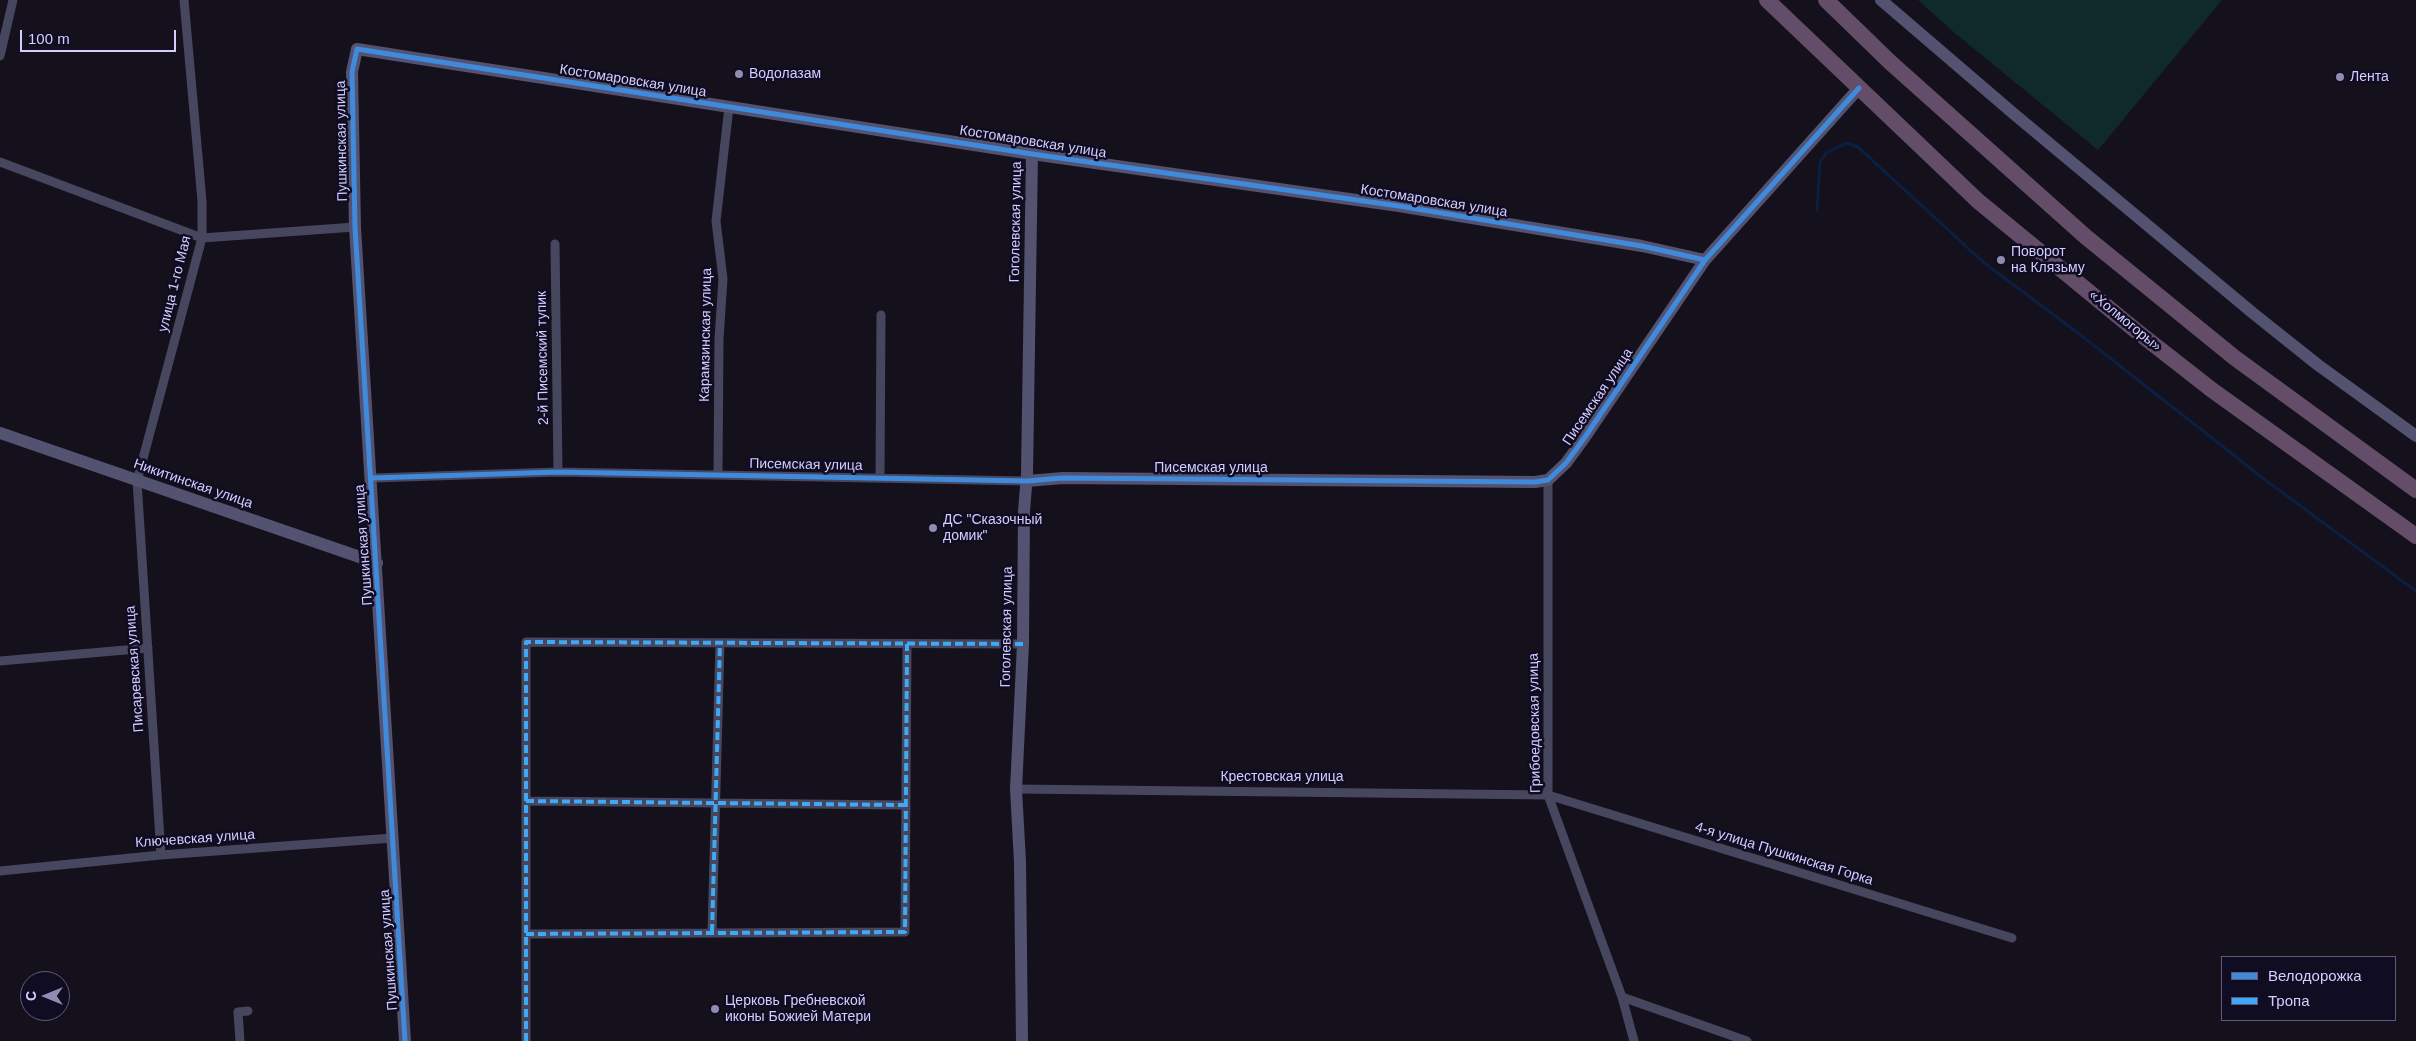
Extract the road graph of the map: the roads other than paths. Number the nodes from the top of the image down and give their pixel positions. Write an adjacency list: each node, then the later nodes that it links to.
1 (14, 0): 7 (street)
2 (184, 0): 13 (street, улица 1-го Мая)
3 (1767, 0): 8 (highway, «Холмогоры»)
4 (1826, 0): 28 (highway)
5 (1881, 0): 17 (street)
6 (357, 49): 9 (street, Костомаровская улица); 12 (street, Пушкинская улица)
7 (0, 56)
8 (1859, 88): 15 (street, Писемская улица); 29 (highway, «Холмогоры»)
9 (729, 107): 10 (street, Костомаровская улица); 22 (street, Карамзинская улица)
10 (1032, 154): 15 (street, Костомаровская улица); 27 (street, Гоголевская улица)
11 (0, 162): 13 (street)
12 (356, 227): 13 (street); 24 (street, Пушкинская улица)
13 (202, 238): 26 (street, улица 1-го Мая)
14 (555, 244): 21 (street, 2-й Писемский тупик)
15 (1705, 260): 25 (street, Писемская улица)
16 (881, 315): 23 (street)
17 (2390, 418): 19 (street); 20 (street)
18 (0, 433): 26 (street, Никитинская улица)
19 (2416, 436)
20 (2416, 444)
21 (558, 472): 22 (street, Писемская улица); 24 (street, Писемская улица)
22 (718, 474): 23 (street, Писемская улица)
23 (880, 477): 27 (street, Писемская улица)
24 (372, 478): 30 (street, Пушкинская улица)
25 (1548, 480): 27 (street, Писемская улица); 37 (street, Грибоедовская улица)
26 (137, 481): 30 (street, Никитинская улица); 34 (street, Писаревская улица)
27 (1027, 481): 33 (street, Гоголевская улица)
28 (2416, 490)
29 (2416, 536)
30 (377, 563): 41 (street, Пушкинская улица)
31 (720, 643): 32 (street); 38 (street); 39 (street)
32 (907, 644): 33 (street); 40 (street)
33 (1023, 644): 36 (street, Гоголевская улица)
34 (148, 648): 35 (street); 42 (street, Писаревская улица)
35 (0, 661)
36 (1016, 789): 37 (street, Крестовская улица); 52 (street, Гоголевская улица)
37 (1548, 795): 46 (street, 4-я улица Пушкинская Горка); 47 (street, Грибоедовская улица)
38 (526, 801): 39 (street); 45 (street)
39 (715, 803): 40 (street); 44 (street)
40 (905, 805): 44 (street)
41 (393, 838): 42 (street, Ключевская улица); 50 (street, Пушкинская улица)
42 (161, 855): 43 (street, Ключевская улица)
43 (0, 871)
44 (712, 932): 45 (street)
45 (526, 934): 51 (street)
46 (2012, 938)
47 (1622, 997): 53 (street, Грибоедовская улица); 54 (street)
48 (248, 1011): 49 (street)
49 (240, 1041)
50 (406, 1041)
51 (526, 1041)
52 (1022, 1041)
53 (1634, 1041)
54 (1747, 1041)

